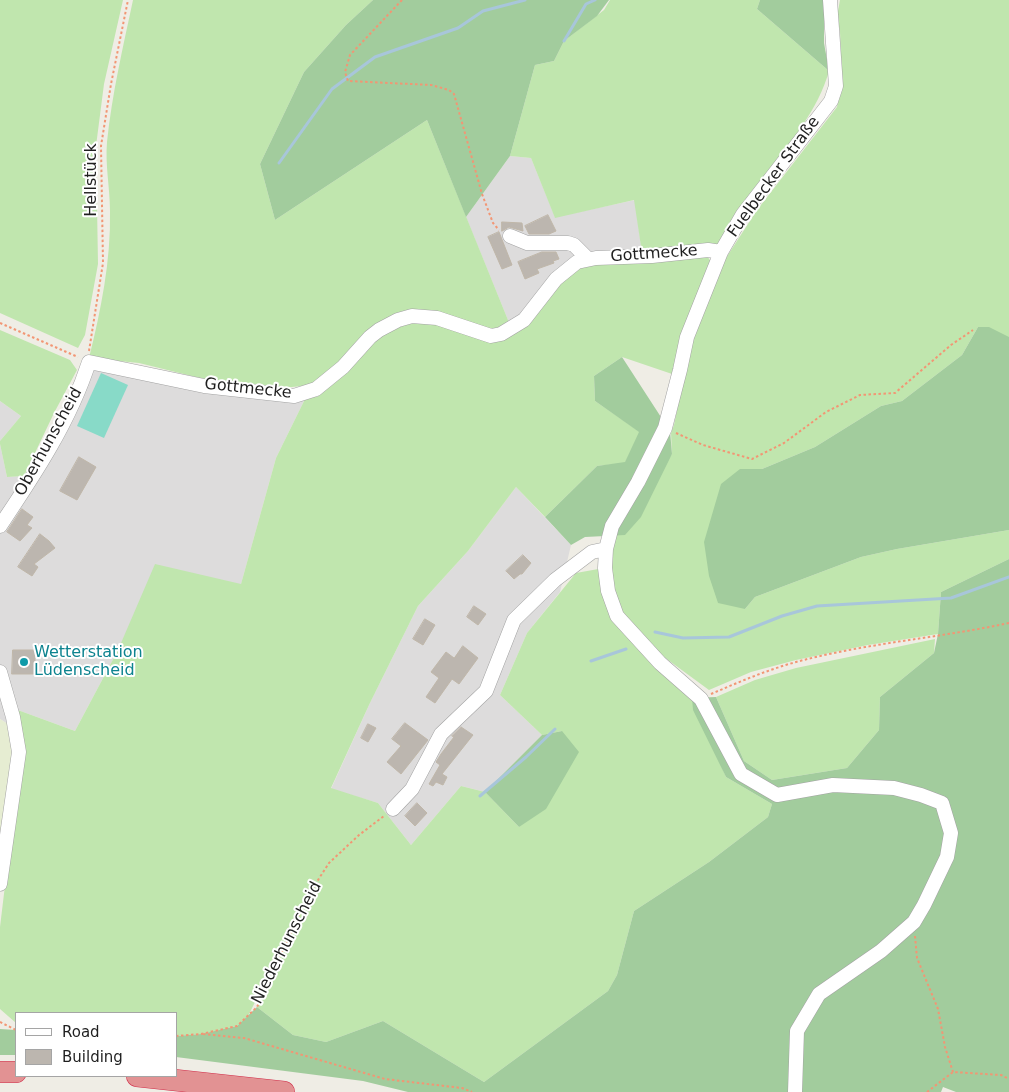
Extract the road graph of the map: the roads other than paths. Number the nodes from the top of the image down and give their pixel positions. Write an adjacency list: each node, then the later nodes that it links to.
1 (830, 0): 3 (street, Fuelbecker Straße)
2 (510, 236): 4 (street, Gottmecke)
3 (721, 252): 4 (street, Gottmecke); 7 (street, Fuelbecker Straße)
4 (588, 258): 5 (street, Gottmecke)
5 (89, 362): 6 (street, Oberhunscheid)
6 (0, 526)
7 (606, 549): 9 (street); 15 (street, Fuelbecker Straße)
8 (0, 672): 10 (street)
9 (393, 809)
10 (0, 884)
11 (0, 1072): 12 (highway)
12 (15, 1072)
13 (147, 1077): 14 (highway)
14 (284, 1092)
15 (795, 1092)

